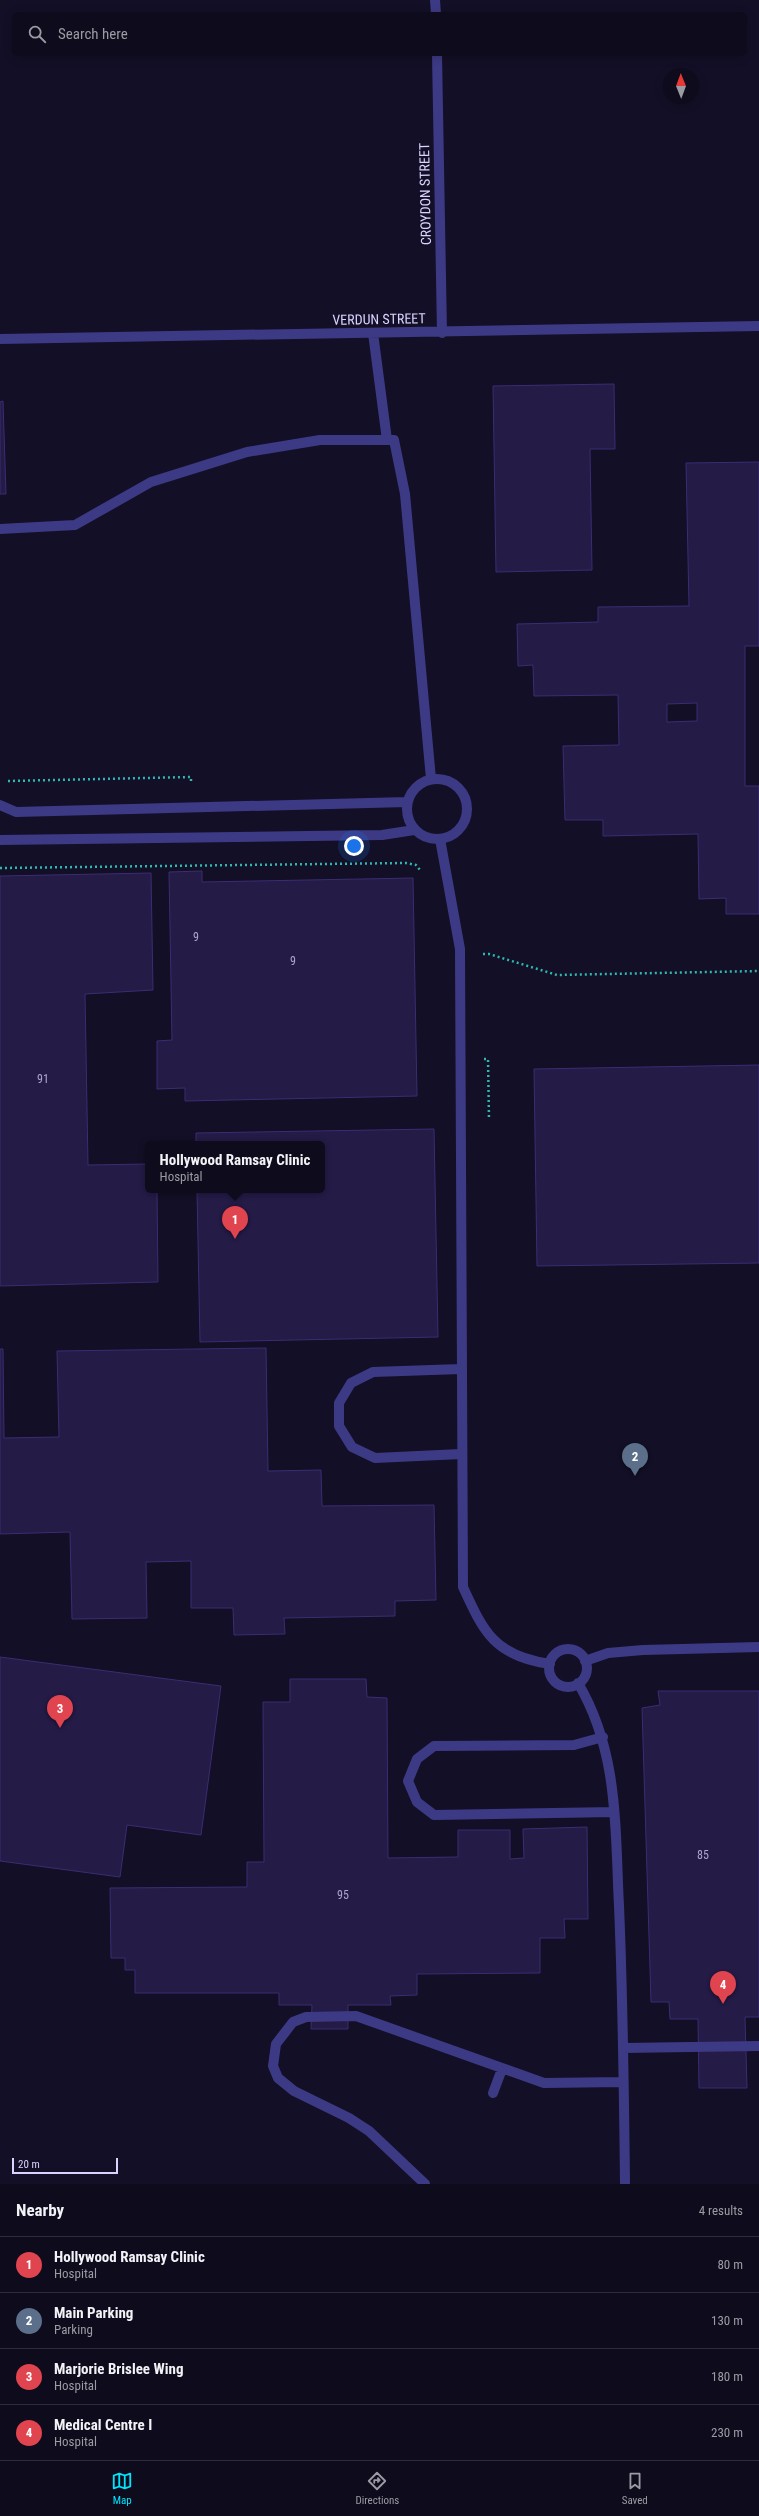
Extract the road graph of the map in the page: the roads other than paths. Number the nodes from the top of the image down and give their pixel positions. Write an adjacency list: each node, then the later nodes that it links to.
1 (436, 0): 2 (street)
2 (436, 12)
3 (436, 56): 6 (street, CROYDON STREET)
4 (759, 326): 6 (street, VERDUN STREET)
5 (373, 333): 6 (street, VERDUN STREET); 7 (street, VERDUN STREET); 8 (street)
6 (442, 333)
7 (0, 339)
8 (387, 440): 9 (street); 10 (street)
9 (0, 529)
10 (431, 779): 11 (street); 15 (street)
11 (407, 802): 12 (street); 13 (street)
12 (0, 805)
13 (414, 830): 14 (street); 15 (street)
14 (0, 840)
15 (440, 840): 16 (street)
16 (461, 1369): 17 (street); 17 (street)
17 (461, 1454): 20 (street)
18 (759, 1647): 19 (street)
19 (585, 1661): 20 (street); 21 (street)
20 (550, 1664): 21 (street)
21 (578, 1683): 22 (street)
22 (603, 1737): 23 (street); 23 (street)
23 (614, 1812): 25 (street)
24 (759, 2046): 25 (street)
25 (623, 2048): 27 (street)
26 (502, 2069): 27 (street); 28 (street); 29 (street)
27 (623, 2082): 30 (street)
28 (493, 2093)
29 (425, 2184)
30 (626, 2184)

